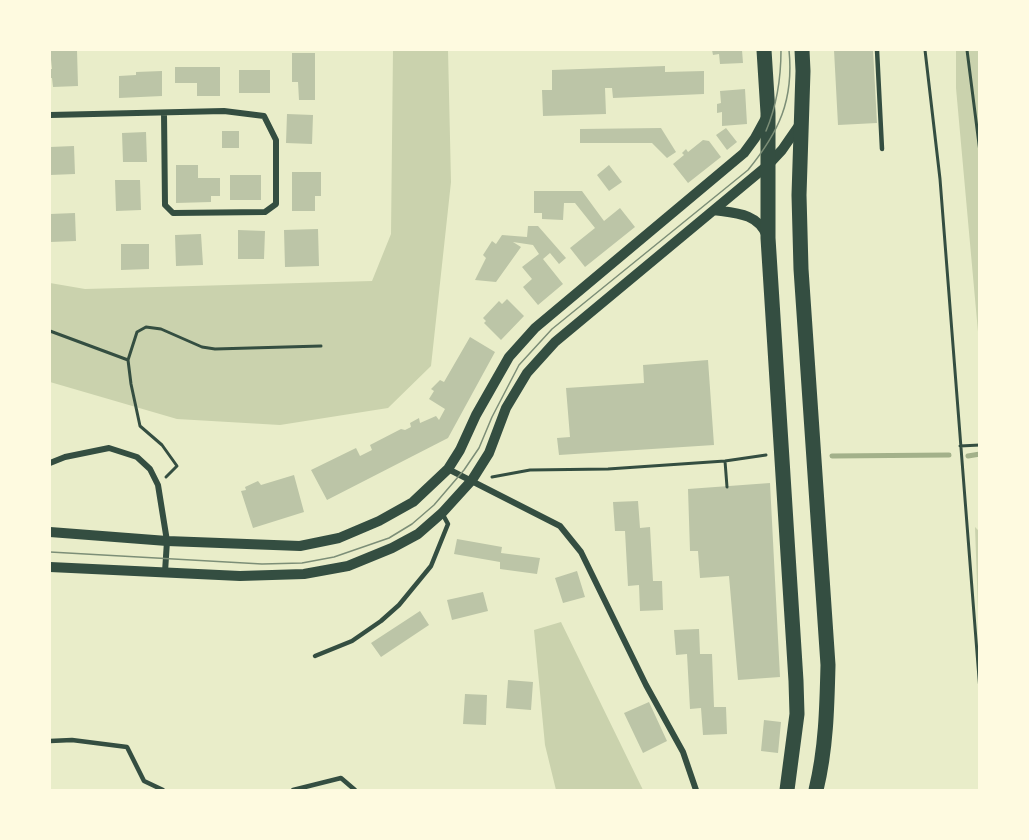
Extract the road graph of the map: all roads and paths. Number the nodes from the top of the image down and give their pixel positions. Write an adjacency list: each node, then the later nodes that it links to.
1 (764, 50): 7 (main road)
2 (802, 50): 9 (main road)
3 (877, 50): 11 (lane)
4 (925, 50): 22 (path)
5 (967, 50): 12 (path)
6 (164, 113): 6 (street); 8 (street)
7 (768, 113): 10 (main road); 13 (street)
8 (50, 115)
9 (802, 121): 10 (street); 14 (main road)
10 (775, 148): 13 (street); 14 (street); 15 (main road)
11 (882, 149)
12 (980, 152)
13 (744, 153): 27 (street)
14 (800, 159): 43 (main road)
15 (768, 165): 16 (street); 17 (main road)
16 (714, 210): 17 (street); 28 (street)
17 (768, 238): 23 (main road)
18 (50, 331): 20 (path)
19 (321, 346): 20 (path)
20 (128, 360): 26 (path)
21 (980, 445): 22 (path)
22 (960, 446): 36 (path)
23 (782, 453): 24 (path); 42 (main road)
24 (725, 461): 28 (path); 29 (path)
25 (50, 463): 32 (street)
26 (177, 466)
27 (448, 469): 28 (street); 32 (street)
28 (472, 480): 30 (street); 41 (street)
29 (727, 486)
30 (442, 513): 34 (street); 35 (lane)
31 (50, 532): 32 (street)
32 (167, 541): 34 (street)
33 (50, 567): 34 (street)
34 (165, 572)
35 (315, 656)
36 (980, 691)
37 (50, 741): 38 (lane)
38 (163, 790)
39 (293, 790): 40 (lane)
40 (355, 790)
41 (696, 790)
42 (787, 790)
43 (816, 790)

